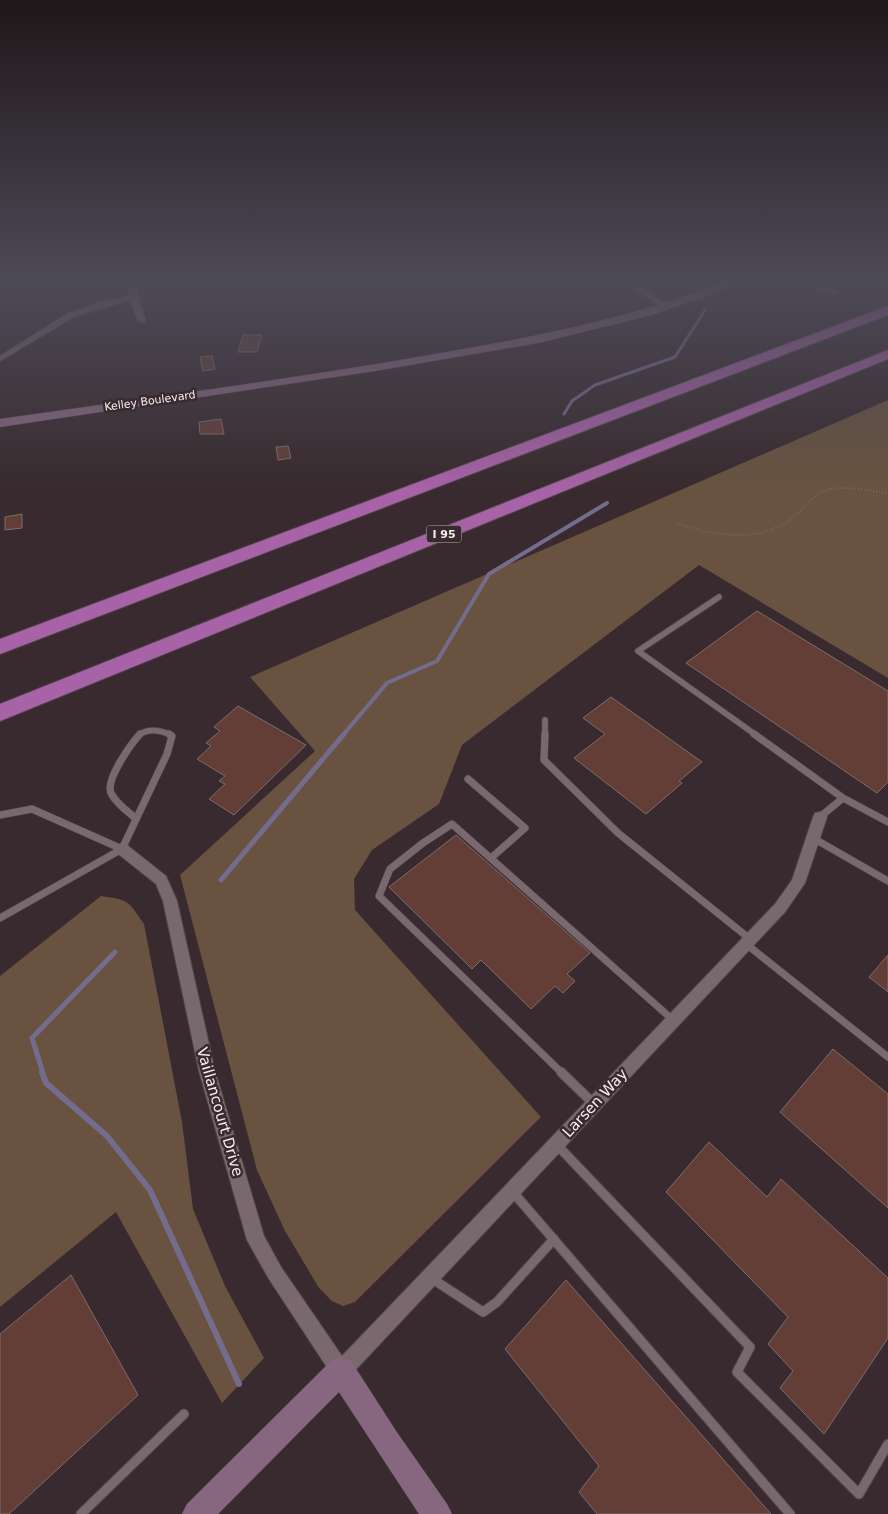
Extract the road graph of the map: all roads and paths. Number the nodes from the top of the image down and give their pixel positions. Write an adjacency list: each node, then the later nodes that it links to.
1 (13, 351): 5 (street)
2 (480, 351): 6 (main road, Kelley Boulevard)
3 (781, 351): 10 (highway)
4 (888, 354): 11 (highway, I 95)
5 (0, 359)
6 (0, 423)
7 (888, 492): 8 (path)
8 (676, 523)
9 (719, 597): 14 (lane)
10 (0, 647)
11 (0, 713)
12 (545, 720): 24 (lane)
13 (468, 779): 21 (lane)
14 (843, 798): 16 (lane); 18 (lane)
15 (0, 815): 20 (lane)
16 (820, 817): 19 (street, Larsen Way)
17 (136, 819): 17 (lane); 20 (lane)
18 (888, 822)
19 (813, 838): 22 (lane); 24 (street, Larsen Way)
20 (122, 849): 23 (lane); 32 (street, Vaillancourt Drive)
21 (491, 858): 25 (lane); 27 (lane)
22 (888, 881)
23 (0, 918)
24 (748, 942): 25 (street, Larsen Way); 26 (lane)
25 (673, 1020): 27 (street, Larsen Way)
26 (888, 1057)
27 (594, 1104): 28 (street, Larsen Way)
28 (556, 1144): 29 (street, Larsen Way); 34 (lane)
29 (512, 1191): 30 (lane); 31 (street, Larsen Way)
30 (554, 1239): 31 (lane); 38 (lane)
31 (430, 1277): 32 (street, Larsen Way)
32 (341, 1371): 36 (main road); 37 (main road)
33 (184, 1414): 35 (lane)
34 (888, 1444)
35 (81, 1514)
36 (197, 1514)
37 (437, 1514)
38 (790, 1514)

